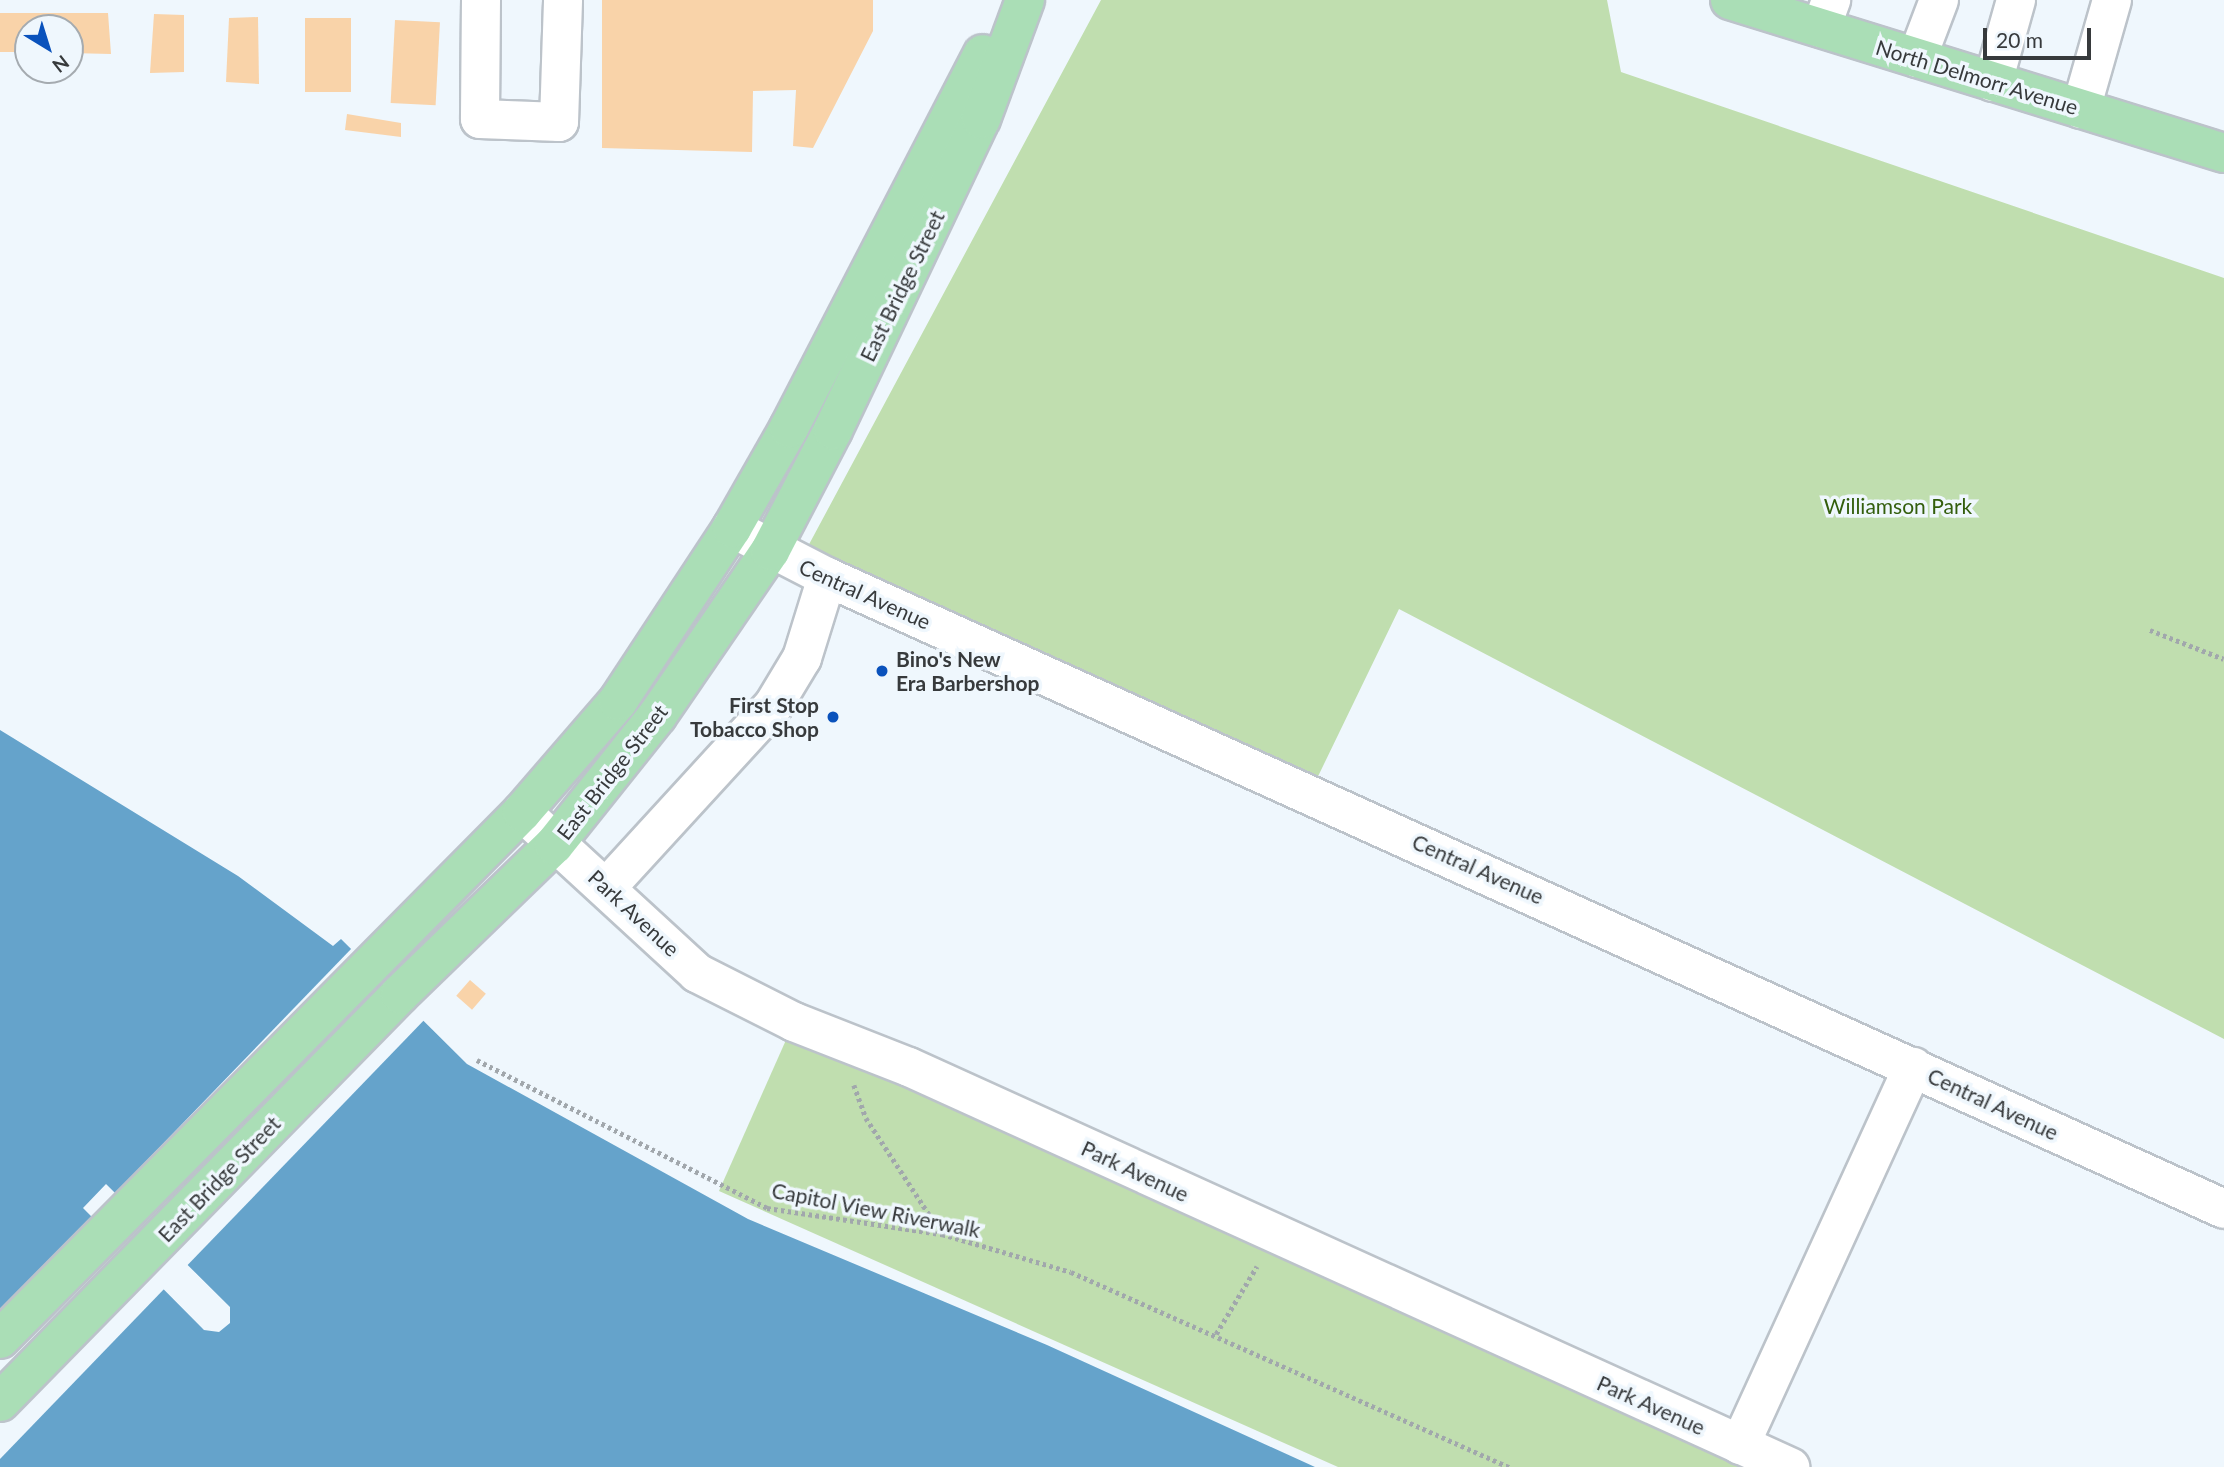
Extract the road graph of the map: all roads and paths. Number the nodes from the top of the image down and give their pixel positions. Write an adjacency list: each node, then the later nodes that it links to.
1 (481, 0): 2 (street)
2 (563, 0)
3 (1012, 0): 14 (main road, East Bridge Street)
4 (1025, 0): 15 (main road, East Bridge Street)
5 (1730, 0): 9 (main road, North Delmorr Avenue)
6 (1939, 0): 10 (street)
7 (2017, 0): 11 (street)
8 (2112, 0): 12 (street)
9 (1826, 14): 10 (main road, North Delmorr Avenue)
10 (1917, 58): 11 (main road, North Delmorr Avenue)
11 (1993, 82): 12 (main road, North Delmorr Avenue)
12 (2081, 109): 13 (main road, North Delmorr Avenue)
13 (2224, 153)
14 (732, 528): 15 (street, Central Avenue); 19 (main road, East Bridge Street)
15 (770, 551): 16 (street, Central Avenue); 20 (main road, East Bridge Street)
16 (827, 578): 21 (street); 24 (street, Central Avenue)
17 (2150, 630): 18 (path)
18 (2224, 659)
19 (522, 812): 20 (street, Park Avenue); 29 (main road, East Bridge Street)
20 (554, 845): 21 (street, Park Avenue); 30 (main road, East Bridge Street)
21 (607, 887): 22 (street, Park Avenue)
22 (835, 1038): 26 (path); 31 (street, Park Avenue)
23 (477, 1060): 26 (path, Capitol View Riverwalk)
24 (1913, 1067): 25 (street, Central Avenue); 31 (street)
25 (2224, 1209)
26 (943, 1234): 28 (path, Capitol View Riverwalk)
27 (1238, 1298): 28 (path)
28 (1216, 1334): 32 (path, Capitol View Riverwalk)
29 (0, 1339)
30 (0, 1402)
31 (1740, 1445): 33 (street, Park Avenue)
32 (1510, 1467)
33 (1790, 1467)

